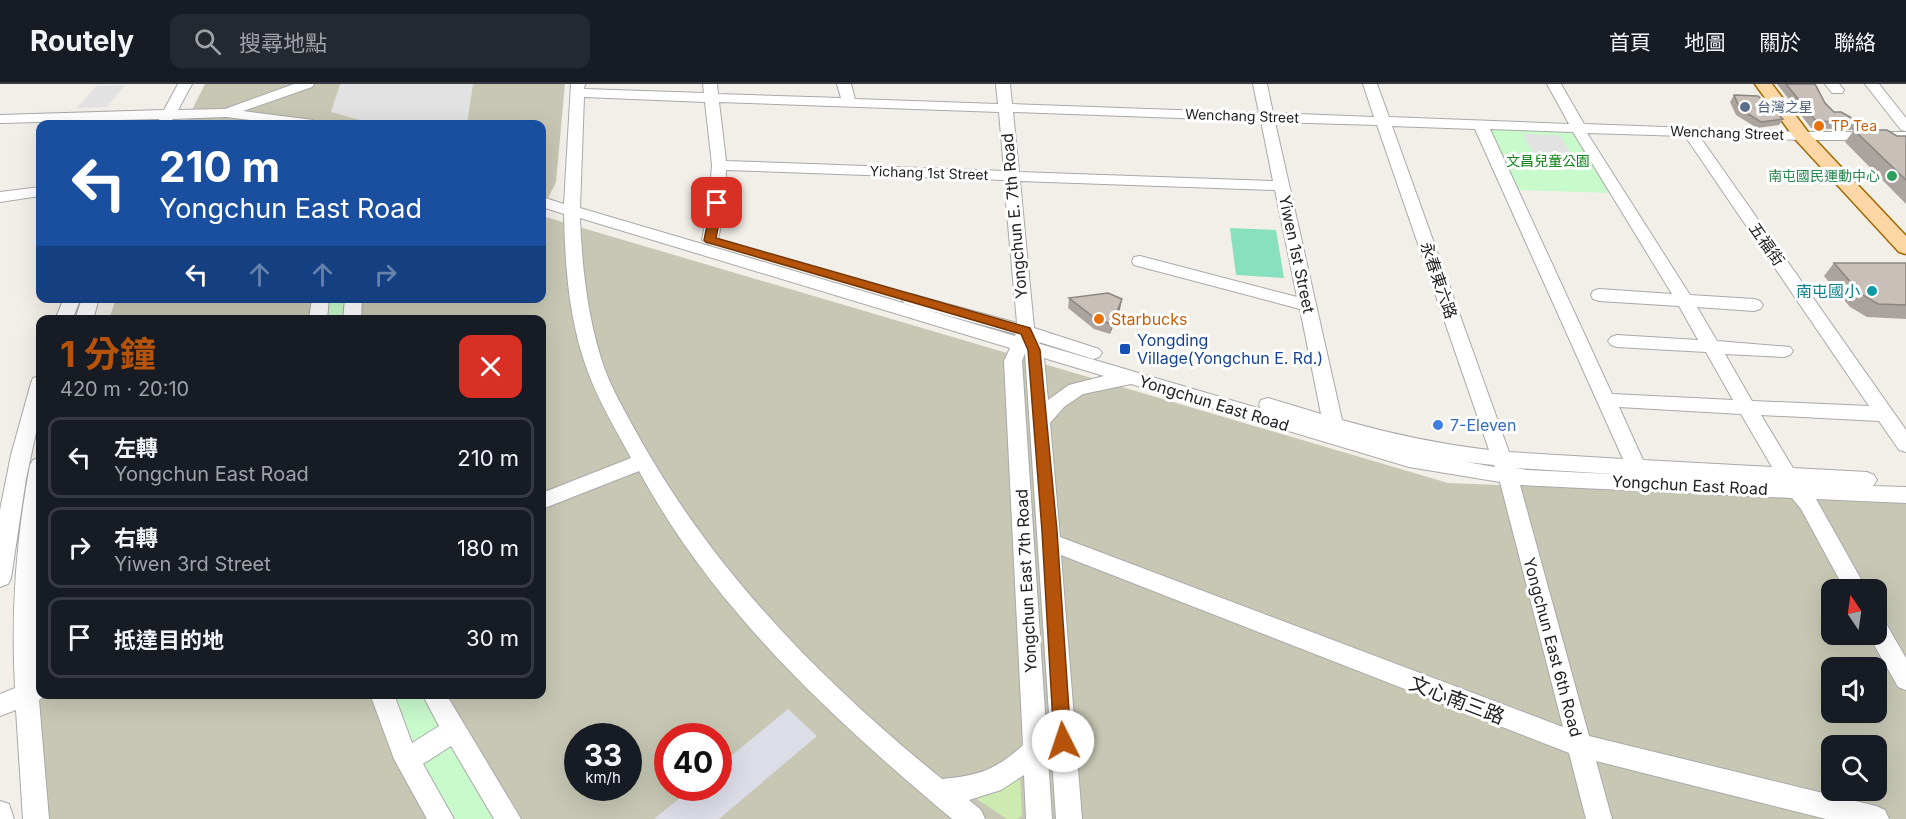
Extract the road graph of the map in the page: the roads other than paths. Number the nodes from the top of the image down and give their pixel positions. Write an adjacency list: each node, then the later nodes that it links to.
1 (185, 84): 18 (street)
2 (200, 84): 18 (street)
3 (307, 84): 15 (street)
4 (844, 84): 13 (street)
5 (1003, 84): 14 (street, Yongchun E. 7th Road)
6 (1260, 84): 16 (street, Yiwen 1st Street)
7 (1370, 84): 21 (street, 永春東六路)
8 (1554, 84): 26 (street)
9 (1762, 84): 28 (main road)
10 (1872, 84): 24 (street)
11 (577, 88): 12 (street, Wenchang Street); 37 (street)
12 (711, 90): 13 (street, Wenchang Street); 30 (street)
13 (849, 102): 14 (street, Wenchang Street)
14 (1005, 108): 16 (street, Wenchang Street); 31 (street, Yongchun E. 7th Road)
15 (221, 117): 18 (street); 19 (street); 20 (street)
16 (1268, 117): 21 (street, Wenchang Street); 32 (street, Yiwen 1st Street)
17 (0, 119): 18 (street)
18 (173, 120)
19 (232, 120)
20 (260, 120)
21 (1382, 121): 22 (street, Wenchang Street); 58 (street, 永春東六路)
22 (1480, 124): 26 (street, Wenchang Street); 51 (street)
23 (36, 126): 25 (street)
24 (1906, 127)
25 (0, 128)
26 (1578, 128): 27 (street, Wenchang Street); 42 (street)
27 (1689, 132): 28 (street, Wenchang Street); 53 (street, 五福街)
28 (1802, 136): 29 (street, Wenchang Street); 39 (main road)
29 (1906, 136)
30 (719, 165): 31 (street, Yichang 1st Street); 38 (street)
31 (1011, 176): 32 (street, Yichang 1st Street); 46 (street, Yongchun E. 7th Road)
32 (1282, 186): 44 (street, Yiwen 1st Street)
33 (546, 191): 37 (street, Yongchun East Road)
34 (36, 192): 35 (street)
35 (0, 196)
36 (546, 202): 37 (street, Yongchun East Road)
37 (573, 205): 38 (street, Yongchun East Road); 46 (street, Yongchun East Road); 57 (street)
38 (710, 240): 46 (street, Yongchun East Road)
39 (1906, 248)
40 (1140, 261): 44 (street)
41 (1599, 295): 42 (street)
42 (1684, 300): 43 (street); 47 (street)
43 (1754, 304)
44 (1307, 305): 55 (street, Yiwen 1st Street)
45 (1617, 340): 47 (street)
46 (1027, 342): 49 (street, Yongchun East Road); 54 (street, Yongchun East 7th Road); 55 (street, Yongchun East Road); 76 (street, Yongchun East 7th Road)
47 (1711, 346): 48 (street); 52 (street)
48 (1784, 351)
49 (1134, 379): 54 (street); 58 (street, Yongchun East Road)
50 (36, 395): 66 (street)
51 (1604, 400): 52 (street); 59 (street)
52 (1746, 407): 53 (street); 61 (street)
53 (1884, 414): 56 (street, 五福街)
54 (1040, 422): 65 (street, Yongchun East 7th Road)
55 (1333, 424): 58 (street, Yongchun East Road)
56 (1906, 445)
57 (642, 462): 64 (street); 78 (street)
58 (1505, 467): 59 (street, Yongchun East Road); 75 (street, Yongchun East 6th Road)
59 (1640, 475): 61 (street, Yongchun East Road)
60 (1906, 482): 61 (street, Yongchun East Road)
61 (1792, 483): 63 (street, Yongchun East Road); 67 (street)
62 (36, 494): 70 (street)
63 (1906, 495)
64 (546, 499)
65 (1050, 542): 75 (street, 文心南三路); 86 (street, Yongchun East 7th Road)
66 (0, 578)
67 (1850, 579)
68 (1886, 645): 69 (street)
69 (1906, 680)
70 (33, 692): 73 (street); 81 (street)
71 (384, 699): 77 (street)
72 (436, 699): 74 (street)
73 (0, 705)
74 (454, 730): 77 (street); 83 (street)
75 (1579, 745): 87 (street, Yongchun East 6th Road); 88 (street, 文心南三路)
76 (1036, 748): 78 (street); 85 (street, Yongchun East 7th Road)
77 (408, 760): 82 (street)
78 (938, 791): 84 (street)
79 (0, 813): 80 (street)
80 (1, 819)
81 (36, 819)
82 (441, 819)
83 (508, 819)
84 (972, 819)
85 (1039, 819)
86 (1069, 819)
87 (1599, 819)
88 (1876, 819)

